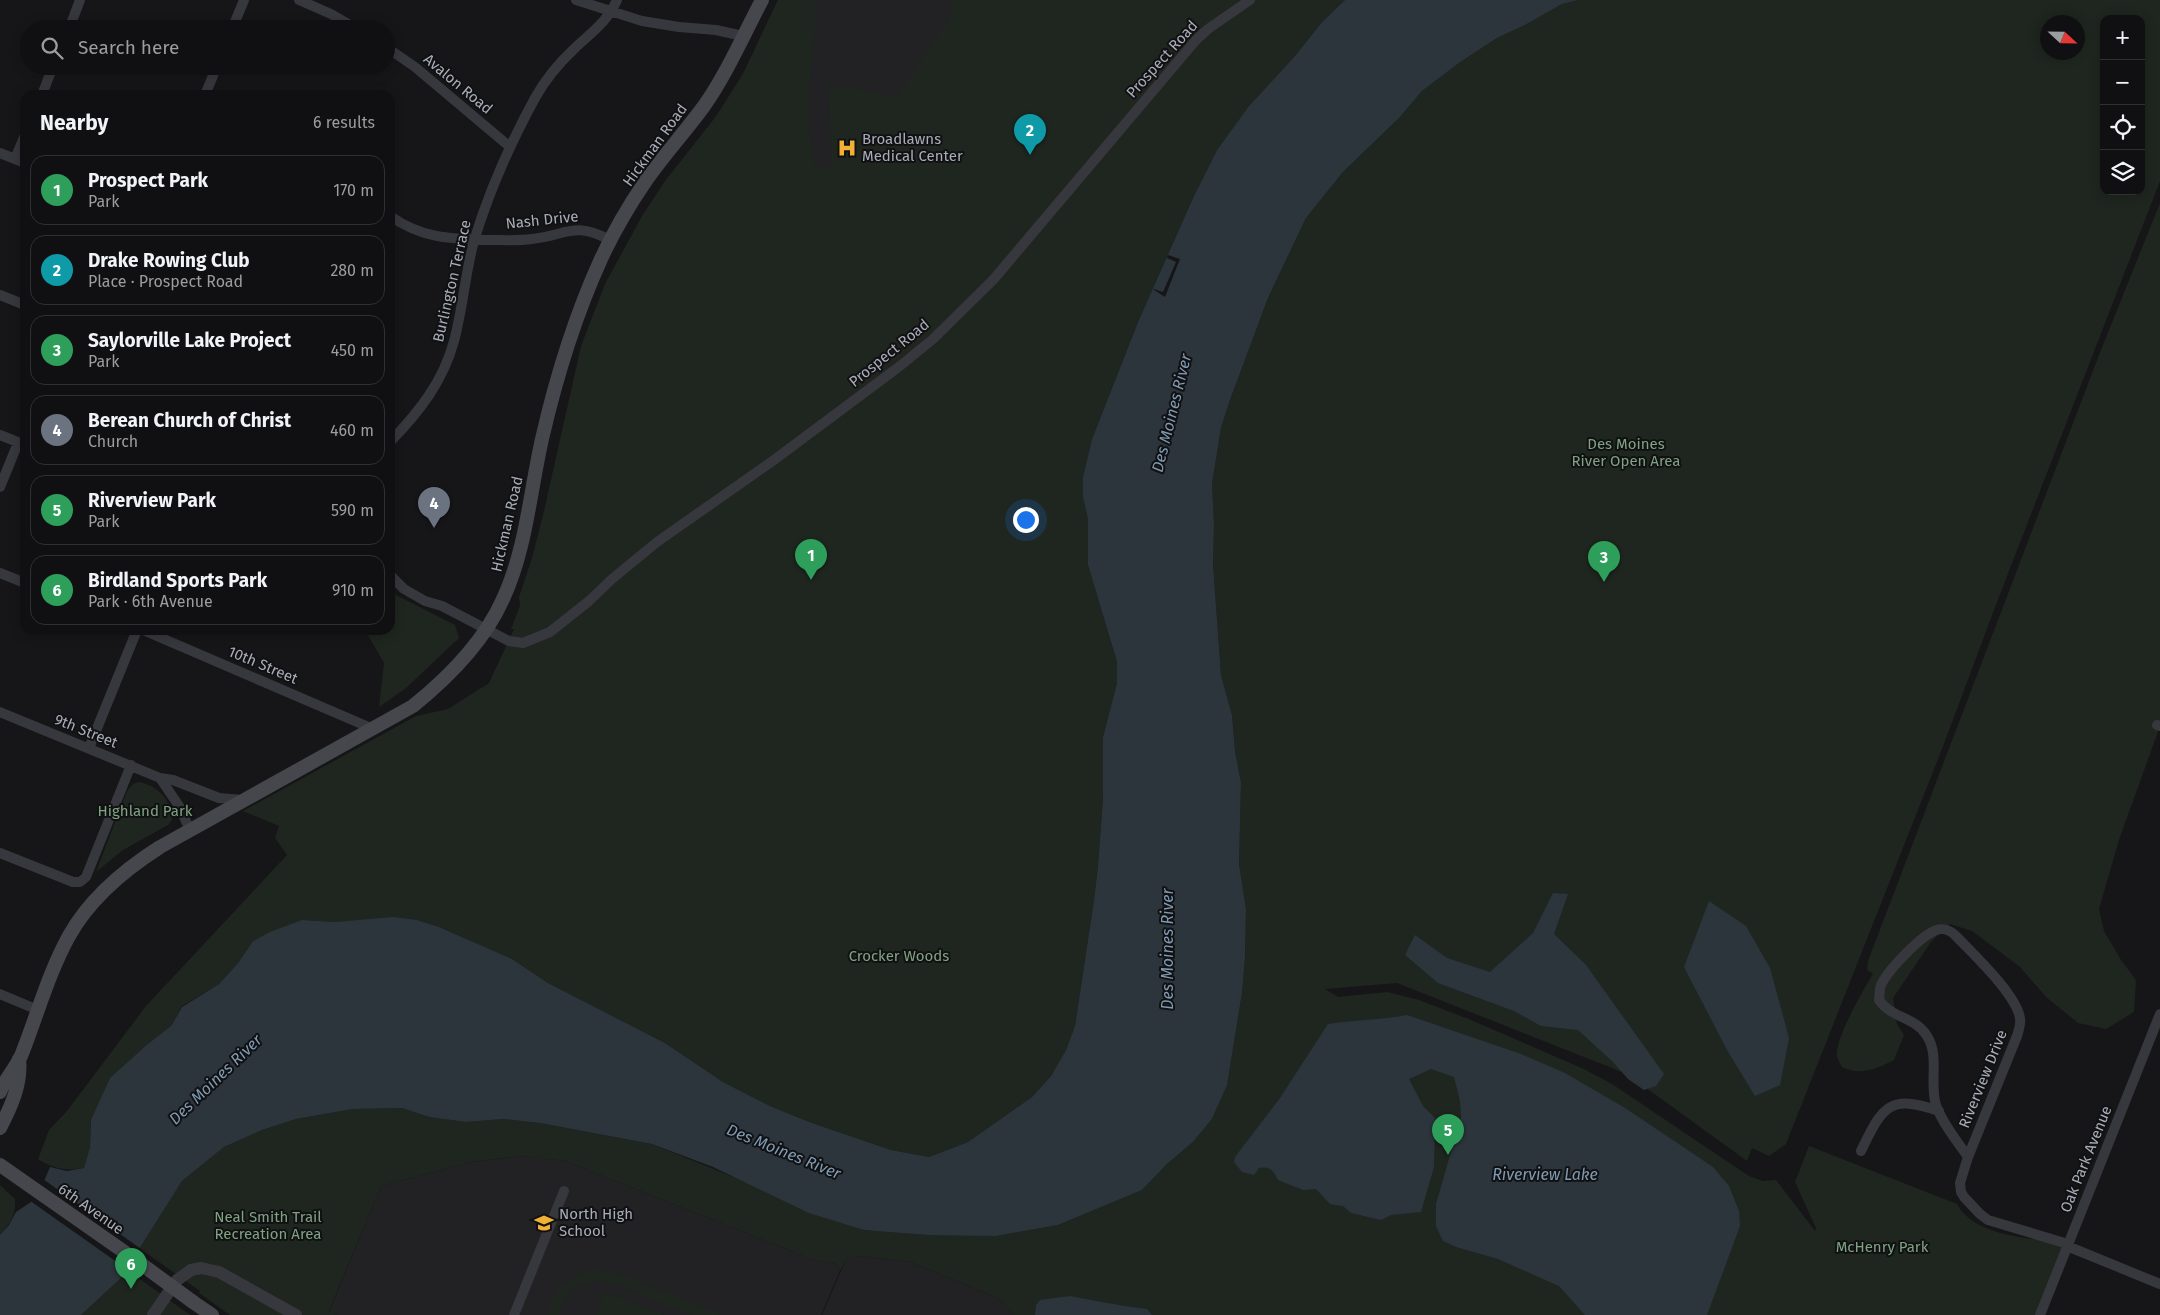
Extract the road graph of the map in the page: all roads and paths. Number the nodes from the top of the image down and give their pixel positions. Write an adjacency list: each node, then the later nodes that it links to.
1 (80, 0): 9 (street)
2 (244, 0): 10 (street)
3 (299, 0): 11 (street)
4 (576, 0): 8 (street)
5 (617, 0): 8 (street, Burlington Terrace)
6 (762, 0): 12 (main road, Hickman Road)
7 (1250, 0): 34 (street, Prospect Road)
8 (612, 12): 12 (street); 18 (street, Burlington Terrace)
9 (72, 20)
10 (236, 20)
11 (339, 20)
12 (743, 36): 23 (main road, Hickman Road)
13 (395, 53): 18 (street, Avalon Road)
14 (50, 75): 16 (street)
15 (213, 75): 17 (street)
16 (44, 90)
17 (207, 90)
18 (510, 147): 22 (street, Burlington Terrace)
19 (0, 153): 20 (street)
20 (20, 161)
21 (395, 219): 22 (street, Nash Drive)
22 (475, 239): 23 (street, Nash Drive); 27 (street, Burlington Terrace)
23 (610, 240): 34 (main road, Hickman Road)
24 (0, 295): 25 (street)
25 (20, 303)
26 (0, 435): 28 (street)
27 (395, 437)
28 (20, 443)
29 (20, 448): 30 (street)
30 (0, 487)
31 (0, 573): 33 (street)
32 (395, 580): 34 (street, Prospect Road)
33 (20, 581)
34 (486, 630): 38 (main road, Hickman Road)
35 (135, 635): 39 (street)
36 (155, 635): 38 (street, 10th Street)
37 (0, 712): 39 (street, 9th Street)
38 (371, 728): 42 (main road, Hickman Road)
39 (89, 748): 40 (street, 9th Street)
40 (131, 765): 41 (street, 9th Street); 44 (street)
41 (160, 778): 42 (street, 9th Street); 43 (street)
42 (243, 800): 43 (main road, Hickman Road)
43 (190, 830): 46 (main road, Hickman Road)
44 (0, 853)
45 (0, 994): 46 (street)
46 (38, 1010): 48 (main road, Hickman Road)
47 (2160, 1014): 56 (street, Oak Park Avenue)
48 (20, 1059): 49 (main road, Hickman Road); 51 (main road, Hickman Road)
49 (0, 1092)
50 (1938, 1111): 52 (street); 53 (street); 53 (street, Riverview Drive)
51 (0, 1128)
52 (1860, 1151)
53 (1968, 1157): 56 (street, Riverview Drive)
54 (0, 1165): 59 (main road, 6th Avenue, bridge)
55 (564, 1191): 61 (street)
56 (2068, 1245): 57 (street); 62 (street, Oak Park Avenue)
57 (2160, 1284)
58 (153, 1315): 60 (street)
59 (212, 1315)
60 (296, 1315)
61 (514, 1315)
62 (2040, 1315)

